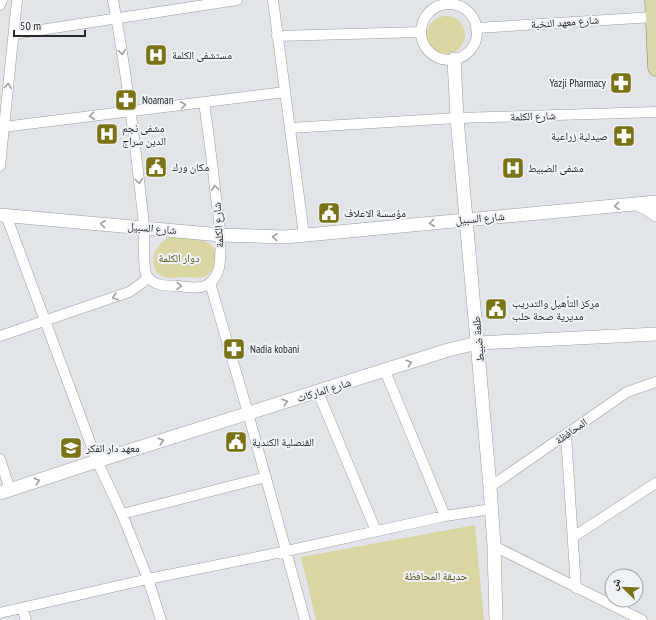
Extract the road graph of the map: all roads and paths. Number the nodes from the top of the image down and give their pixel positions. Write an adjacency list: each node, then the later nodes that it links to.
1 (2, 0): 8 (street)
2 (17, 0): 13 (street)
3 (114, 0): 9 (street)
4 (237, 0): 9 (street)
5 (273, 0): 14 (street)
6 (653, 0): 10 (main road)
7 (450, 2): 11 (street); 12 (street)
8 (0, 5)
9 (117, 17): 13 (street); 19 (street, one-way to 19)
10 (654, 17): 11 (street, شارع معهد النخبة); 16 (main road)
11 (476, 28): 15 (street)
12 (421, 32): 14 (street); 15 (street)
13 (14, 34): 22 (street, one-way to 13)
14 (277, 36): 17 (street)
15 (454, 59): 21 (street, طلعة ضبيط)
16 (656, 68)
17 (285, 92): 18 (street); 23 (street)
18 (204, 102): 19 (street, one-way to 18); 31 (street, شارع الكلمة, one-way to 18)
19 (130, 112): 22 (street, one-way to 22); 30 (street, one-way to 30)
20 (656, 112): 21 (street, شارع الكلمة)
21 (457, 118): 23 (street, شارع الكلمة); 29 (street, طلعة ضبيط)
22 (3, 127): 24 (street)
23 (290, 128): 32 (street)
24 (0, 166)
25 (656, 202): 26 (street, شارع السبيل)
26 (637, 204): 28 (street); 29 (street, شارع السبيل, one-way to 29)
27 (3, 215): 30 (street, شارع السبيل, one-way to 27); 35 (street)
28 (656, 215)
29 (467, 220): 32 (street, شارع السبيل, one-way to 32); 38 (street, طلعة ضبيط)
30 (144, 227): 31 (street, شارع السبيل); 33 (street)
31 (221, 235): 32 (street, شارع السبيل, one-way to 31); 34 (street, شارع الكلمة)
32 (304, 236)
33 (148, 277): 34 (street, one-way to 34); 35 (street, one-way to 35)
34 (210, 283): 42 (street)
35 (45, 320): 37 (street); 45 (street)
36 (656, 334): 38 (street, شارع الماركات)
37 (0, 336)
38 (478, 343): 39 (street, شارع الماركات, one-way to 38); 48 (street, طلعة ضبيط)
39 (385, 371): 41 (street, شارع الماركات); 52 (street)
40 (656, 382): 43 (street, المحافظة)
41 (318, 392): 42 (street, شارع الماركات, one-way to 41); 53 (street)
42 (248, 413): 45 (street, شارع الماركات, one-way to 42); 46 (street)
43 (566, 435): 48 (street, المحافظة); 54 (street)
44 (0, 459): 49 (street)
45 (98, 461): 49 (street, شارع الماركات, one-way to 45); 51 (street)
46 (266, 477): 51 (street); 56 (street)
47 (656, 483): 54 (street)
48 (490, 487): 50 (street, طلعة ضبيط)
49 (5, 492)
50 (492, 509): 52 (street); 55 (street, طلعة ضبيط)
51 (122, 514): 57 (street)
52 (445, 516): 53 (street)
53 (376, 531): 56 (street)
54 (573, 537): 58 (street)
55 (494, 546): 58 (street); 64 (street, طلعة ضبيط)
56 (287, 551): 57 (street); 63 (street)
57 (148, 579): 59 (street); 62 (street)
58 (576, 588): 65 (street)
59 (22, 608): 60 (street); 61 (street)
60 (0, 613)
61 (26, 620)
62 (161, 620)
63 (305, 620)
64 (496, 620)
65 (642, 620)

